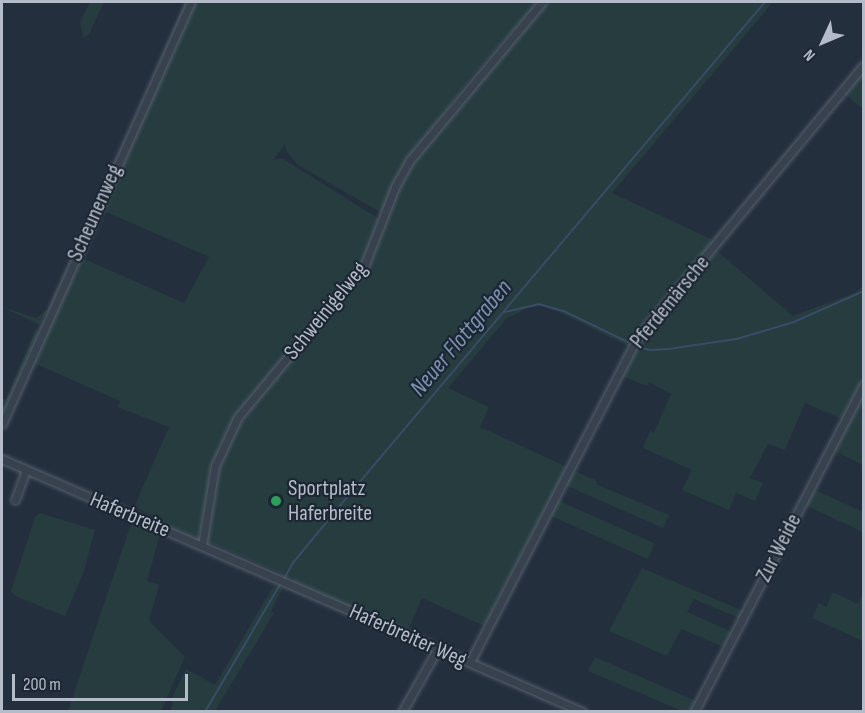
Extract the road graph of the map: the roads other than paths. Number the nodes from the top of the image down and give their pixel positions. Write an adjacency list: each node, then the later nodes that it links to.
1 (191, 2): 5 (street, Scheunenweg)
2 (542, 2): 9 (street, Schweinigelweg)
3 (864, 65): 12 (street, Pferdemärsche)
4 (864, 384): 15 (street, Zur Weide)
5 (2, 424)
6 (2, 459): 7 (street, Haferbreite)
7 (26, 470): 8 (street); 9 (street, Haferbreite)
8 (15, 500)
9 (202, 546): 10 (street, Haferbreite)
10 (234, 560): 11 (street, Haferbreiter Weg)
11 (438, 648): 12 (street, Haferbreiter Weg); 13 (street)
12 (470, 662): 14 (street, Haferbreiter Weg)
13 (402, 711)
14 (583, 711)
15 (694, 711)

